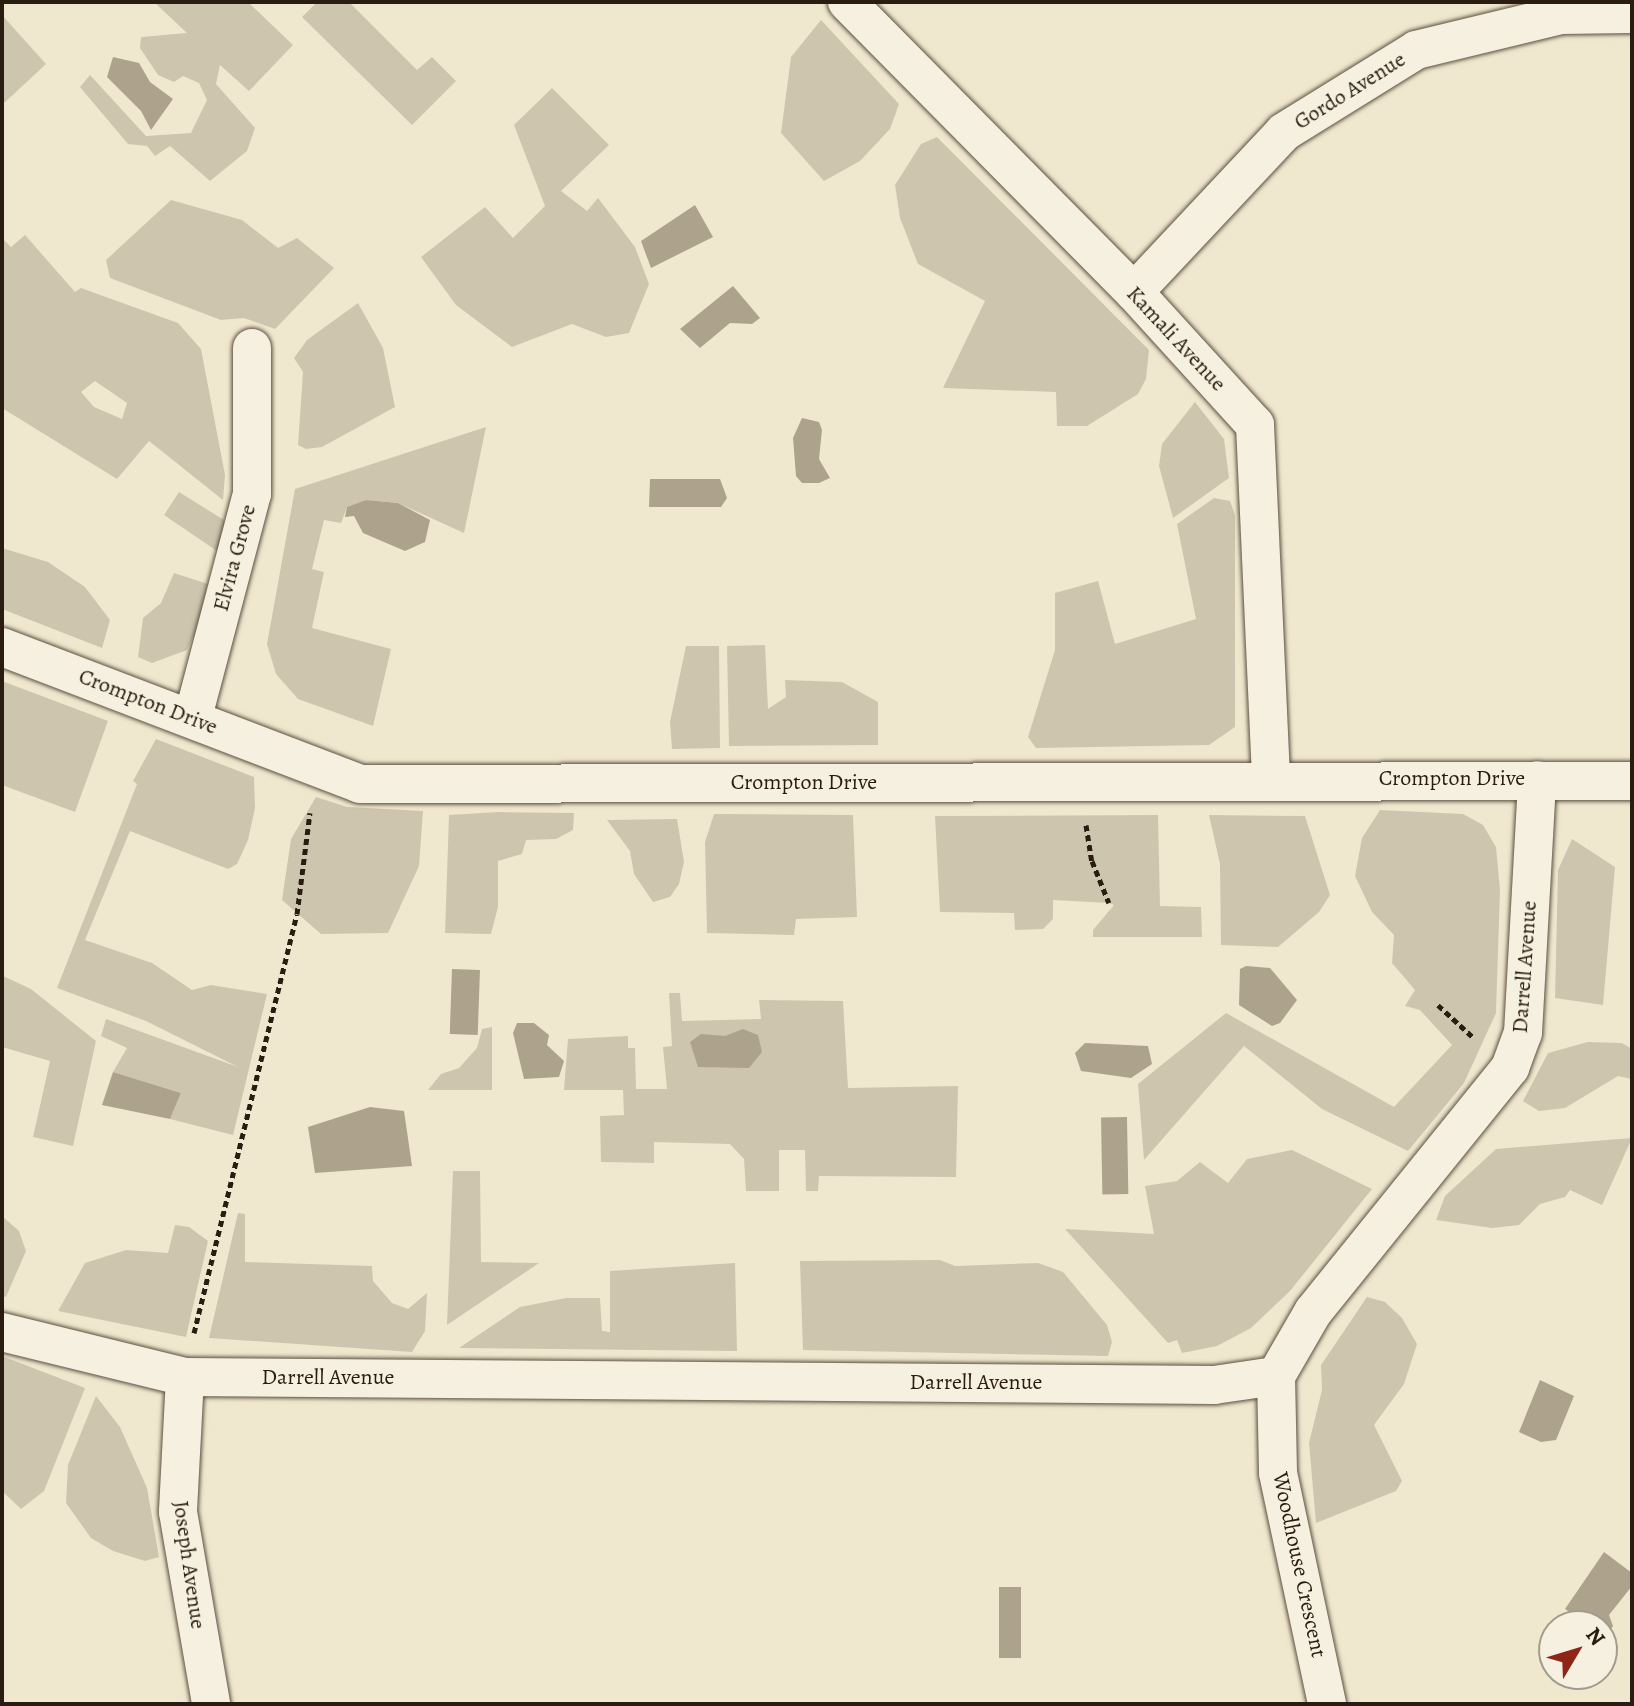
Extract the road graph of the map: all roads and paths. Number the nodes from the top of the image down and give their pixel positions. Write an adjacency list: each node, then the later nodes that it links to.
1 (847, 2): 3 (street, Kamali Avenue)
2 (1632, 14): 3 (street, Gordo Avenue)
3 (1134, 292): 8 (street, Kamali Avenue)
4 (252, 348): 6 (street, Elvira Grove)
5 (2, 647): 6 (street, Crompton Drive)
6 (193, 717): 7 (street, Crompton Drive)
7 (315, 770): 8 (street, Crompton Drive); 17 (path)
8 (1271, 779): 9 (street, Crompton Drive)
9 (1537, 780): 10 (street, Crompton Drive); 16 (street, Darrell Avenue)
10 (1632, 781)
11 (1092, 861): 12 (path)
12 (1109, 903)
13 (1438, 1005): 14 (path)
14 (1462, 1028)
15 (2, 1332): 17 (street, Darrell Avenue)
16 (1276, 1376): 17 (street, Darrell Avenue); 19 (street, Woodhouse Crescent)
17 (185, 1377): 18 (street, Joseph Avenue)
18 (211, 1704)
19 (1327, 1704)

